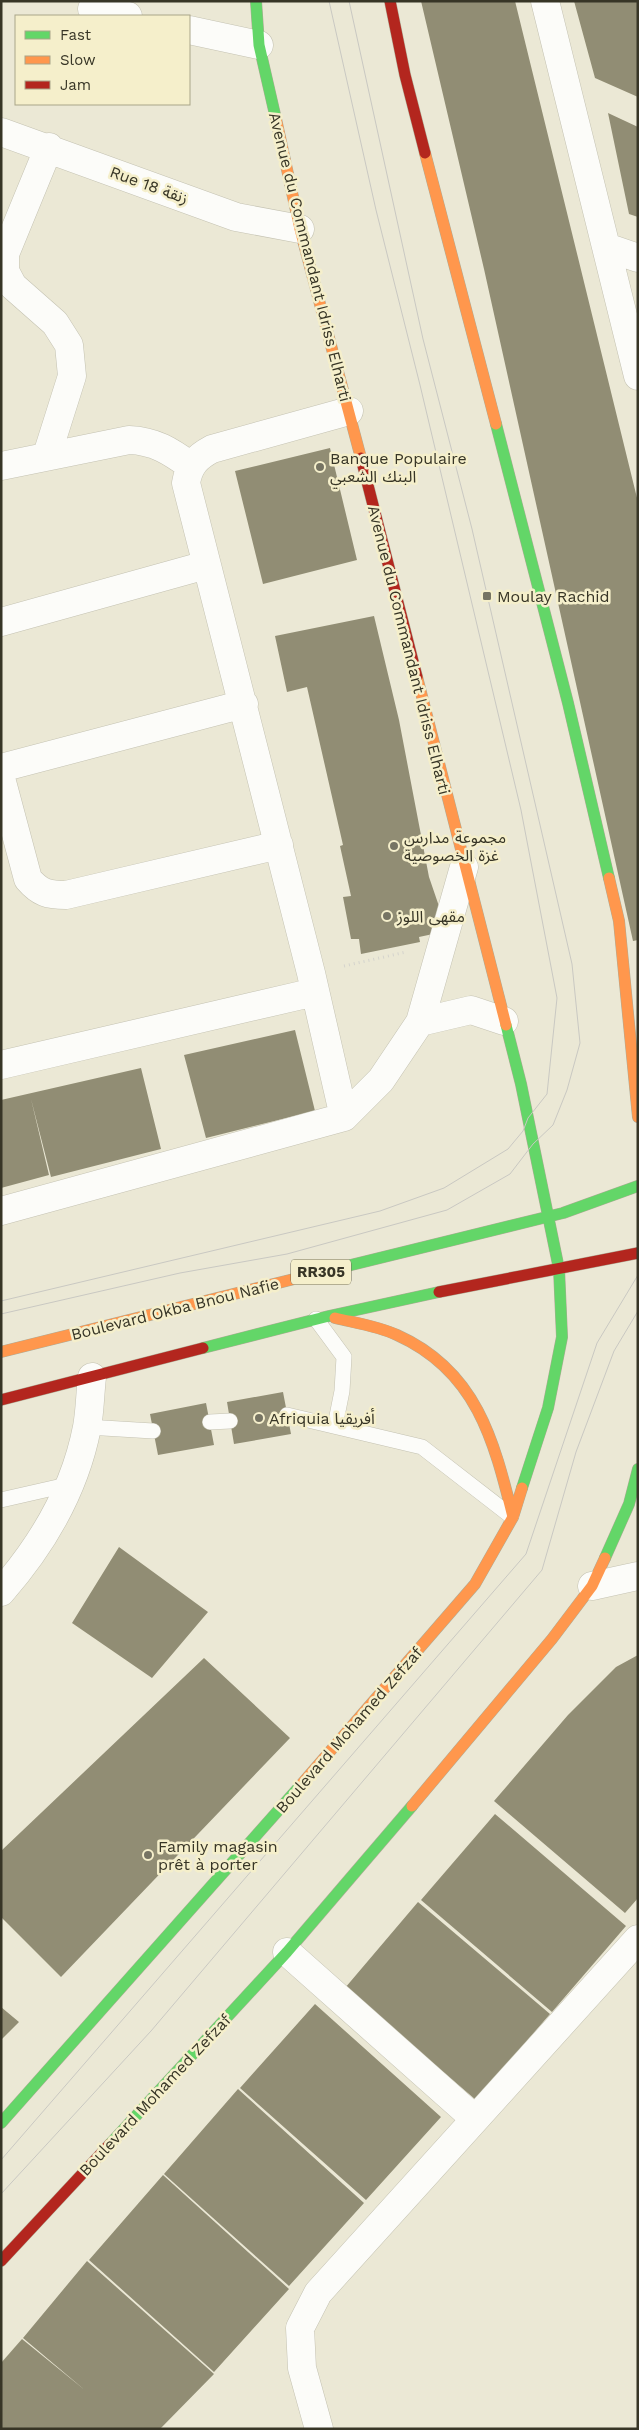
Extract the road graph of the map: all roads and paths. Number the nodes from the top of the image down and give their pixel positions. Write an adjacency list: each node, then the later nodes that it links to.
1 (256, 1): 7 (main road, Avenue du Commandant Idriss Elharti)
2 (390, 1): 26 (main road)
3 (545, 1): 11 (street)
4 (92, 9): 5 (street)
5 (123, 15)
6 (190, 30): 7 (street)
7 (259, 45): 10 (main road, Avenue du Commandant Idriss Elharti)
8 (1, 132): 9 (street, Rue 18 زنقة)
9 (49, 147): 10 (street, Rue 18 زنقة); 15 (street)
10 (300, 229): 14 (main road, Avenue du Commandant Idriss Elharti)
11 (606, 247): 12 (street); 13 (street)
12 (638, 258)
13 (638, 376)
14 (349, 411): 17 (street); 25 (main road, Avenue du Commandant Idriss Elharti)
15 (47, 455): 16 (street); 17 (street)
16 (7, 460)
17 (191, 466): 18 (street)
18 (206, 565): 19 (street); 20 (street)
19 (1, 622)
20 (244, 704): 21 (street); 24 (street)
21 (1, 768)
22 (1, 778): 23 (street)
23 (7, 825): 24 (street)
24 (279, 845): 29 (street)
25 (464, 867): 27 (street); 30 (main road, Avenue du Commandant Idriss Elharti)
26 (619, 921): 28 (main road); 34 (main road)
27 (443, 944): 29 (path); 31 (street)
28 (634, 959)
29 (313, 983): 32 (street); 33 (street)
30 (504, 1021): 31 (street); 37 (main road, Avenue du Commandant Idriss Elharti)
31 (420, 1022): 33 (street)
32 (1, 1065)
33 (344, 1117): 36 (street)
34 (638, 1117)
35 (638, 1186): 37 (main road, Boulevard Okba Bnou Nafie / RR305)
36 (1, 1212)
37 (549, 1218): 39 (main road, Avenue du Commandant Idriss Elharti); 41 (main road, Boulevard Okba Bnou Nafie / RR305)
38 (638, 1253): 39 (main road)
39 (559, 1269): 40 (main road); 53 (main road, Boulevard Mohamed Zefzaf)
40 (322, 1318): 42 (main road); 47 (lane); 53 (main road)
41 (1, 1352)
42 (92, 1377): 43 (main road); 48 (street)
43 (1, 1400)
44 (287, 1415): 47 (lane)
45 (230, 1421): 46 (lane)
46 (210, 1422)
47 (334, 1426): 53 (lane)
48 (87, 1428): 49 (lane); 51 (street)
49 (153, 1431)
50 (638, 1469): 55 (main road, Boulevard Mohamed Zefzaf)
51 (71, 1484): 52 (lane); 56 (street)
52 (1, 1500)
53 (513, 1517): 60 (main road, Boulevard Mohamed Zefzaf)
54 (638, 1576): 55 (street)
55 (592, 1586): 58 (main road, Boulevard Mohamed Zefzaf)
56 (1, 1592)
57 (638, 1939): 59 (street)
58 (287, 1952): 59 (street); 61 (main road, Boulevard Mohamed Zefzaf)
59 (476, 2119): 62 (street)
60 (1, 2124)
61 (1, 2261)
62 (319, 2429)

